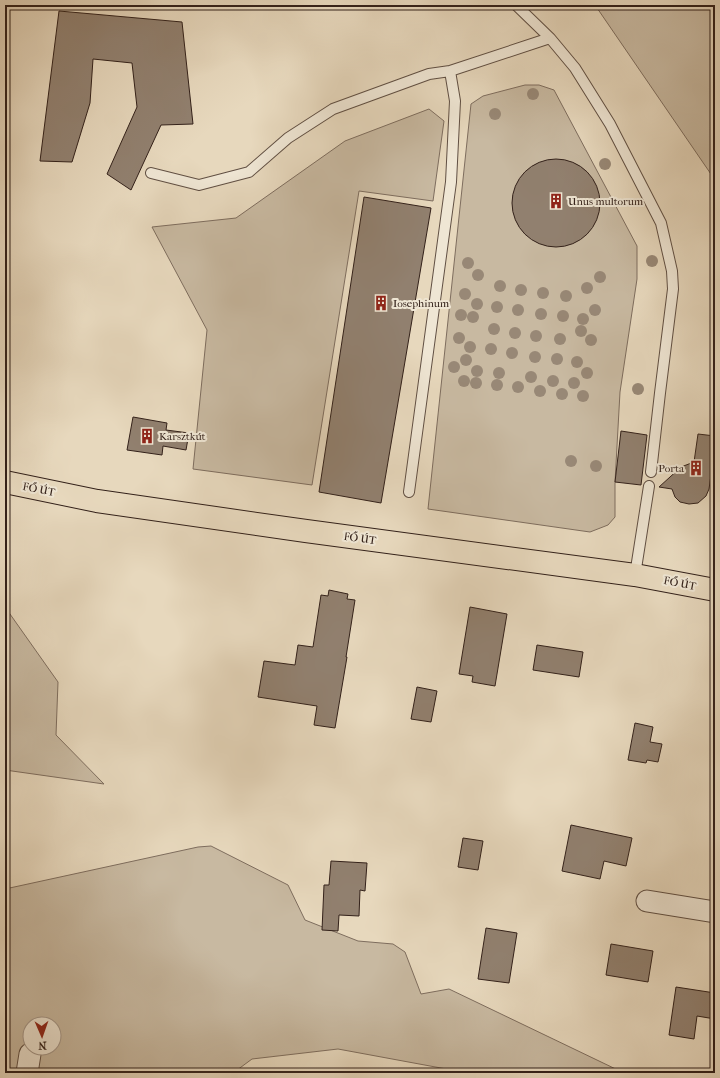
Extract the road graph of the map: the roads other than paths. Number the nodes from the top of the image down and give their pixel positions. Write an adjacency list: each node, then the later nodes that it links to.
1 (516, 5): 2 (lane)
2 (550, 38): 3 (lane); 5 (lane)
3 (450, 71): 4 (lane); 8 (lane)
4 (150, 173)
5 (651, 472)
6 (5, 482): 9 (main road, FŐ ÚT)
7 (649, 486): 9 (lane)
8 (409, 492)
9 (635, 575): 10 (main road, FŐ ÚT)
10 (715, 590)
11 (646, 901): 12 (street)
12 (715, 912)

